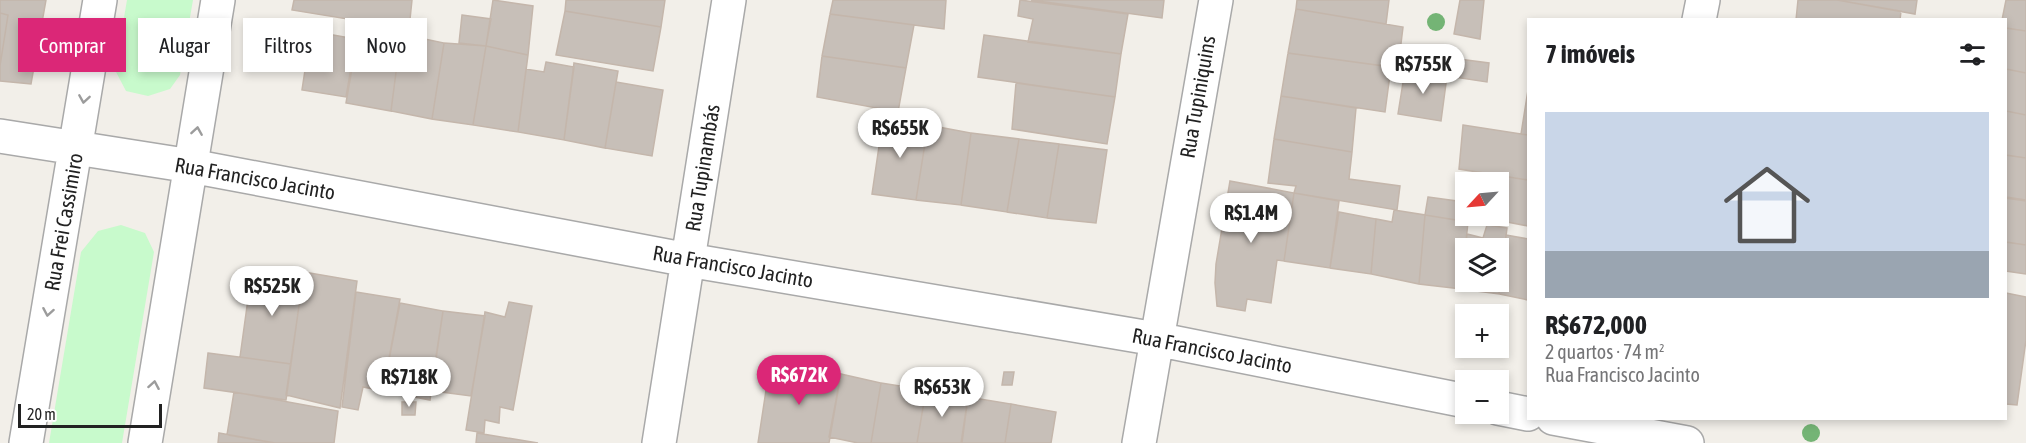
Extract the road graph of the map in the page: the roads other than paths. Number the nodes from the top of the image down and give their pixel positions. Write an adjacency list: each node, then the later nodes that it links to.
1 (100, 0): 8 (street, Rua Frei Cassimiro, one-way to 8)
2 (218, 0): 9 (street, one-way to 2)
3 (729, 0): 10 (street, Rua Tupinambás)
4 (1216, 0): 11 (street, Rua Tupiniquins)
5 (1702, 0): 6 (street)
6 (1699, 18)
7 (0, 136): 8 (street, Rua Francisco Jacinto)
8 (76, 147): 9 (street, Rua Francisco Jacinto); 17 (street, Rua Frei Cassimiro, one-way to 17)
9 (191, 166): 10 (street, Rua Francisco Jacinto); 18 (street, one-way to 9)
10 (688, 260): 11 (street, Rua Francisco Jacinto); 19 (street, Rua Tupinambás)
11 (1156, 339): 12 (street, Rua Francisco Jacinto); 20 (street, Rua Tupiniquins)
12 (1455, 399)
13 (1509, 410): 14 (street)
14 (1527, 414)
15 (1564, 420): 16 (street)
16 (1625, 431): 21 (street)
17 (26, 443)
18 (145, 443)
19 (659, 443)
20 (1139, 443)
21 (1687, 443)

